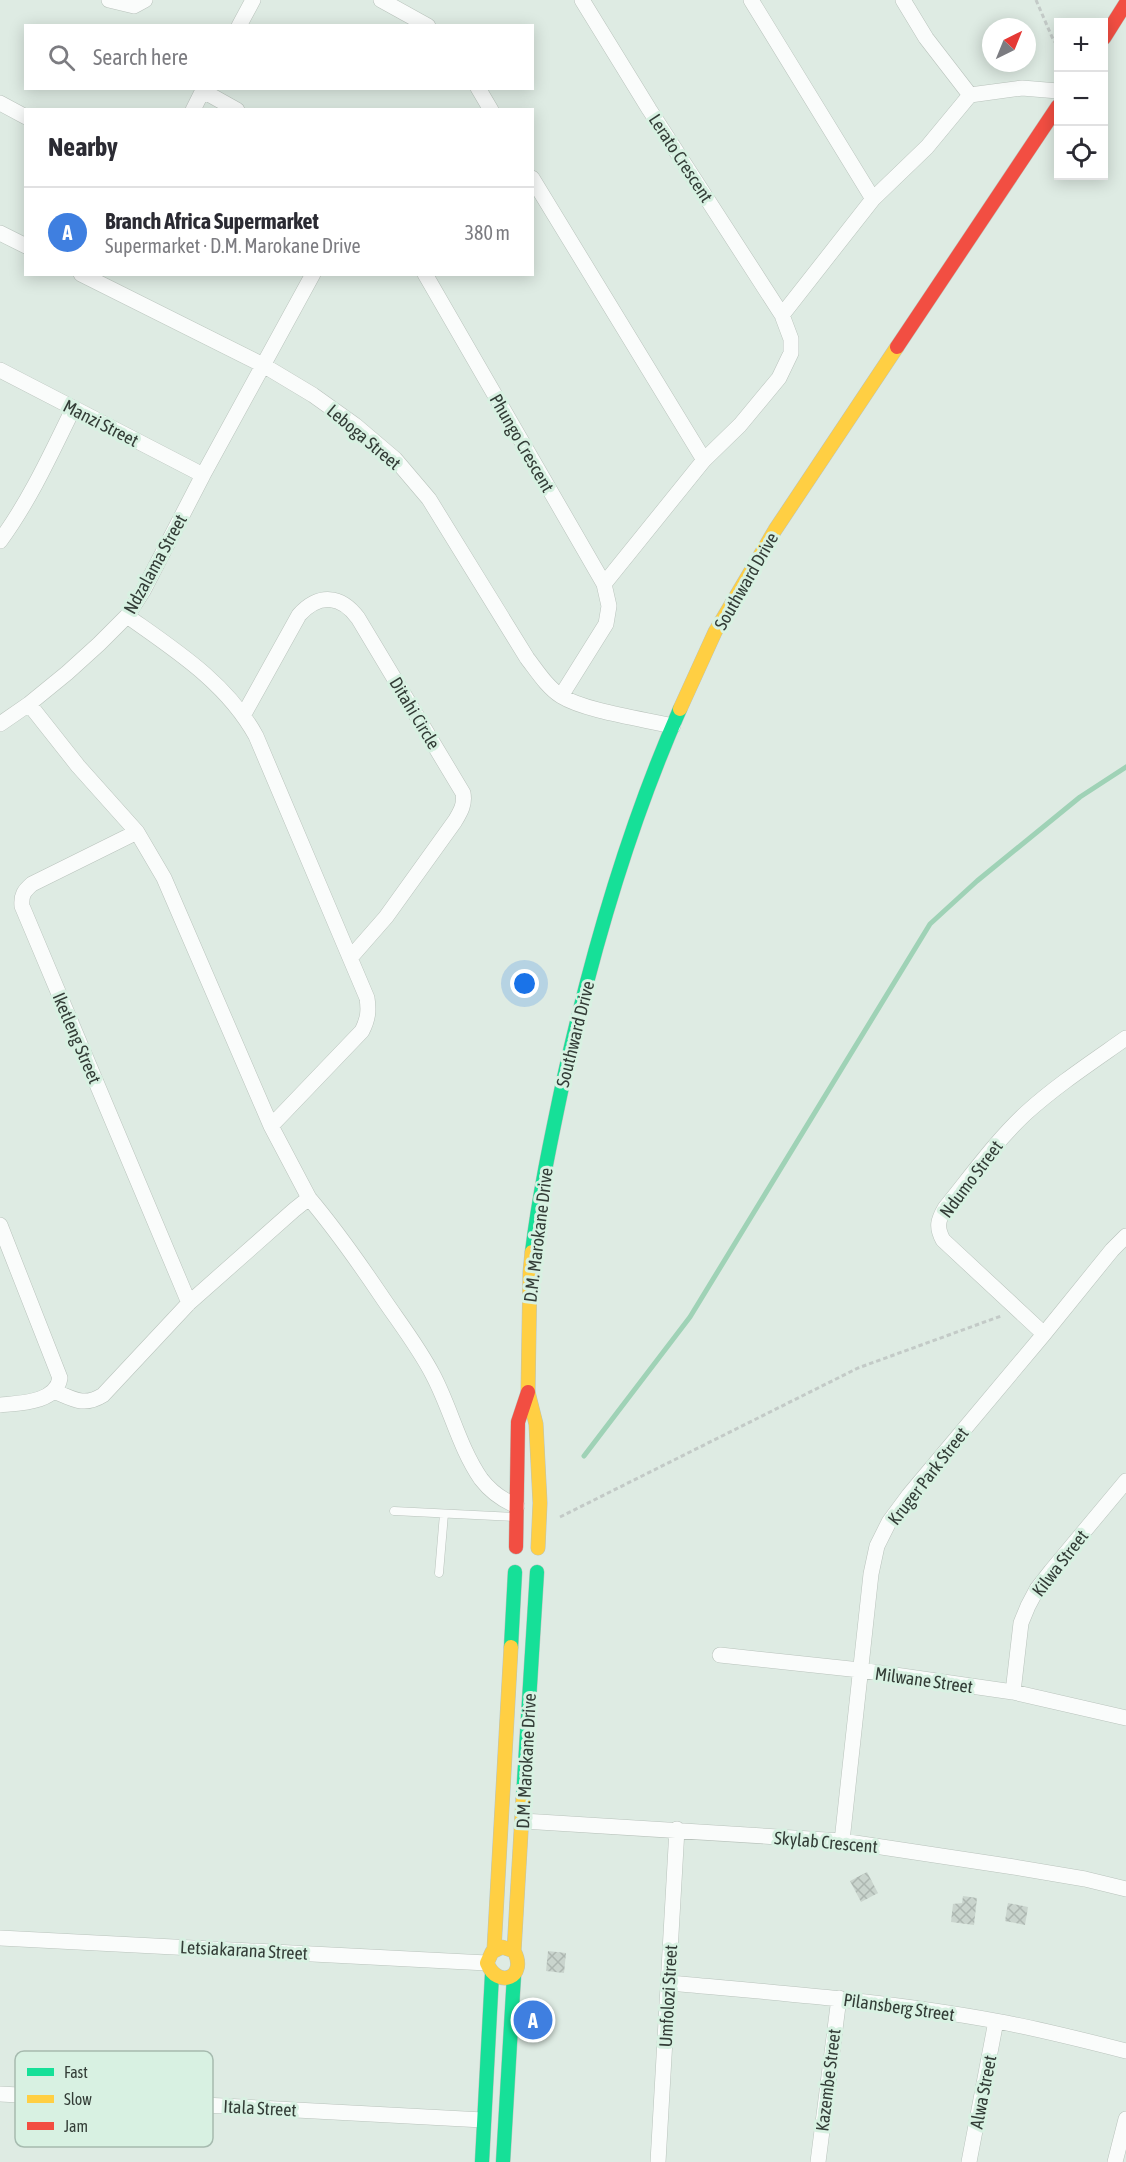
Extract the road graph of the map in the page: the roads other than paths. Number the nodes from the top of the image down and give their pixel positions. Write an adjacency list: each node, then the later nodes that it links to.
1 (109, 0): 2 (street)
2 (145, 0)
3 (253, 0): 9 (street)
4 (381, 0): 10 (street)
5 (582, 0): 29 (street, Lerato Crescent)
6 (903, 0): 15 (street)
7 (758, 2): 23 (street)
8 (1126, 3): 11 (main road)
9 (240, 24)
10 (424, 24)
11 (1108, 32)
12 (203, 90): 17 (street); 18 (street)
13 (479, 90): 19 (street)
14 (1054, 90): 15 (street)
15 (970, 95): 23 (street)
16 (0, 103): 21 (street)
17 (194, 108)
18 (234, 108)
19 (490, 108)
20 (1054, 113): 42 (main road, Southward Drive)
21 (24, 116)
22 (534, 181): 33 (street)
23 (873, 199): 29 (street)
24 (0, 233): 25 (street)
25 (24, 245)
26 (313, 276): 30 (street)
27 (426, 276): 36 (street, Phungo Crescent)
28 (103, 279): 30 (street, Leboga Street)
29 (782, 315): 33 (street, Lerato Crescent)
30 (263, 365): 34 (street, Ndzalama Street); 38 (street, Leboga Street)
31 (0, 370): 32 (street, Manzi Street)
32 (73, 409): 34 (street, Manzi Street); 35 (street)
33 (704, 460): 36 (street, Lerato Crescent)
34 (203, 475): 37 (street, Ndzalama Street)
35 (0, 541)
36 (604, 584): 38 (street, Phungo Crescent)
37 (127, 616): 39 (street, Ndzalama Street); 40 (street)
38 (561, 696): 42 (street)
39 (29, 704): 41 (street, Ndzalama Street); 43 (street)
40 (244, 714): 44 (street); 44 (street, Ditahi Circle)
41 (0, 724)
42 (673, 726): 46 (main road, Southward Drive)
43 (137, 832): 47 (street); 51 (street, Iketleng Street)
44 (351, 957): 47 (street)
45 (1126, 1038): 52 (street, Ndumo Street)
46 (555, 1114): 54 (main road, D.M. Marokane Drive)
47 (271, 1126): 48 (street)
48 (309, 1198): 51 (street); 58 (street)
49 (0, 1225): 53 (street)
50 (1126, 1236): 52 (street, Kruger Park Street)
51 (189, 1303): 53 (street)
52 (1044, 1334): 66 (street, Kruger Park Street)
53 (54, 1391): 55 (street)
54 (528, 1392): 58 (main road, D.M. Marokane Drive); 61 (main road, D.M. Marokane Drive)
55 (0, 1405)
56 (1126, 1480): 67 (street, Kilwa Street)
57 (394, 1511): 59 (lane)
58 (517, 1512): 59 (lane); 60 (main road, D.M. Marokane Drive)
59 (444, 1514): 64 (lane)
60 (516, 1547): 61 (main road); 62 (main road, D.M. Marokane Drive)
61 (538, 1548): 63 (main road, D.M. Marokane Drive)
62 (515, 1572): 63 (main road); 75 (main road, D.M. Marokane Drive)
63 (537, 1572): 69 (main road, D.M. Marokane Drive)
64 (439, 1573)
65 (720, 1656): 66 (street, Milwane Street)
66 (860, 1670): 67 (street, Milwane Street); 71 (street, Kruger Park Street)
67 (1013, 1692): 68 (street, Milwane Street)
68 (1126, 1718)
69 (523, 1821): 70 (street, Skylab Crescent); 74 (main road, D.M. Marokane Drive)
70 (677, 1829): 71 (street, Skylab Crescent); 77 (street, Umfolozi Street)
71 (842, 1841): 72 (street, Skylab Crescent)
72 (1126, 1889)
73 (0, 1938): 75 (street, Letsiakarana Street)
74 (514, 1951): 75 (main road); 76 (main road, D.M. Marokane Drive)
75 (491, 1962): 76 (main road); 85 (main road, D.M. Marokane Drive)
76 (514, 1975): 87 (main road, D.M. Marokane Drive)
77 (669, 1983): 78 (street, Pilansberg Street); 88 (street, Umfolozi Street)
78 (839, 1998): 79 (street, Pilansberg Street); 89 (street, Kazembe Street)
79 (996, 2021): 80 (street, Pilansberg Street); 90 (street, Alwa Street)
80 (1126, 2051)
81 (0, 2094): 82 (street, Itala Street)
82 (15, 2095)
83 (213, 2105): 85 (street, Itala Street)
84 (1126, 2119): 91 (street)
85 (483, 2120): 86 (main road, D.M. Marokane Drive)
86 (482, 2162)
87 (503, 2162)
88 (658, 2162)
89 (818, 2162)
90 (969, 2162)
91 (1115, 2162)

